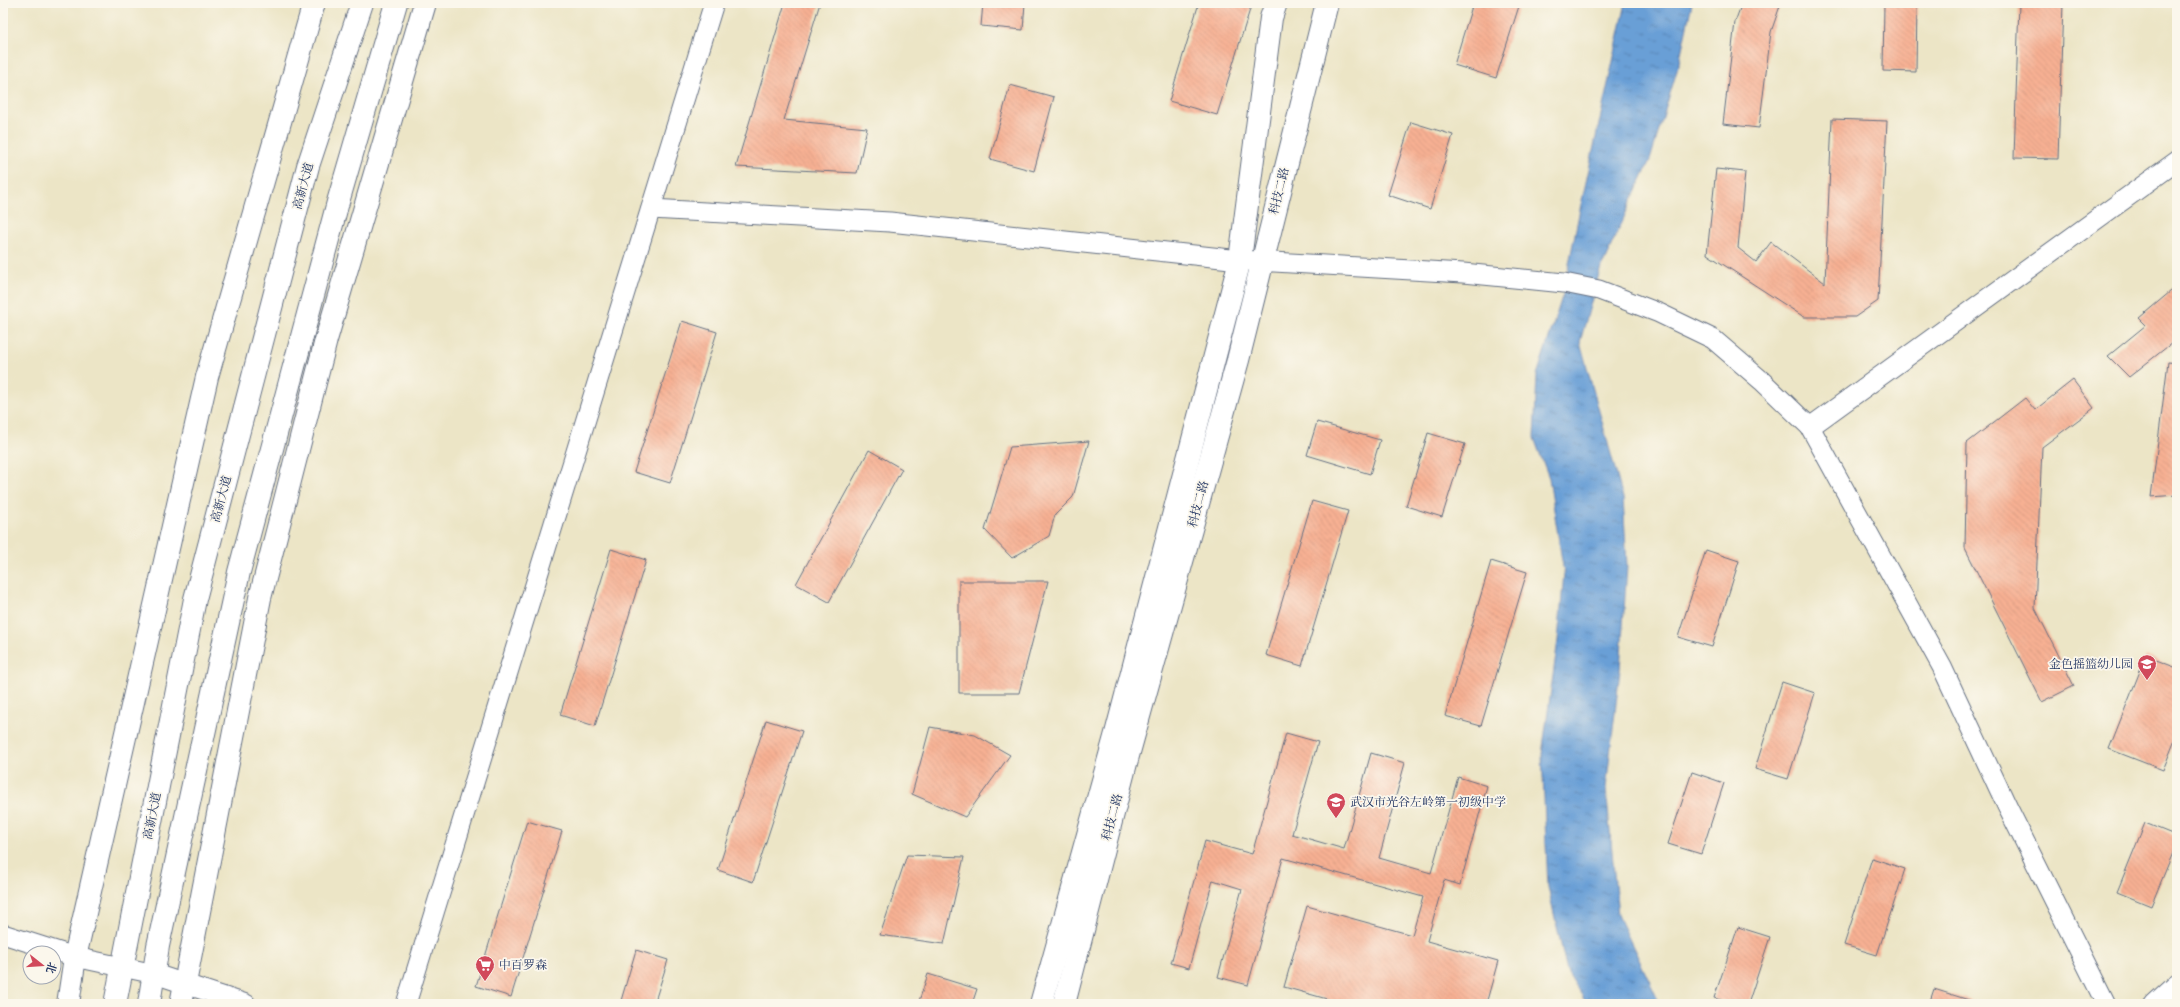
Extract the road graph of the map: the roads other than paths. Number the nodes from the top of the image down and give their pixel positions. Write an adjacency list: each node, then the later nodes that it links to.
1 (314, 3): 14 (main road)
2 (362, 3): 15 (main road, 高新大道)
3 (396, 3): 16 (main road)
4 (424, 3): 18 (main road)
5 (714, 3): 9 (street)
6 (1276, 3): 10 (main road, 科技二路)
7 (1327, 3): 11 (main road, 科技二路)
8 (2177, 161): 12 (street)
9 (651, 209): 10 (street); 23 (street)
10 (1240, 260): 11 (street); 24 (main road, 科技二路)
11 (1262, 260): 12 (street); 25 (main road, 科技二路)
12 (1810, 427): 26 (street)
13 (3, 934): 14 (street)
14 (75, 957): 15 (street); 19 (main road)
15 (122, 968): 16 (street); 20 (main road, 高新大道)
16 (155, 974): 18 (street); 21 (main road)
17 (2177, 983): 27 (street)
18 (183, 994): 22 (street)
19 (68, 1004)
20 (115, 1004)
21 (149, 1004)
22 (246, 1004)
23 (406, 1004)
24 (1042, 1004)
25 (1064, 1004)
26 (2106, 1004)
27 (2154, 1004)

